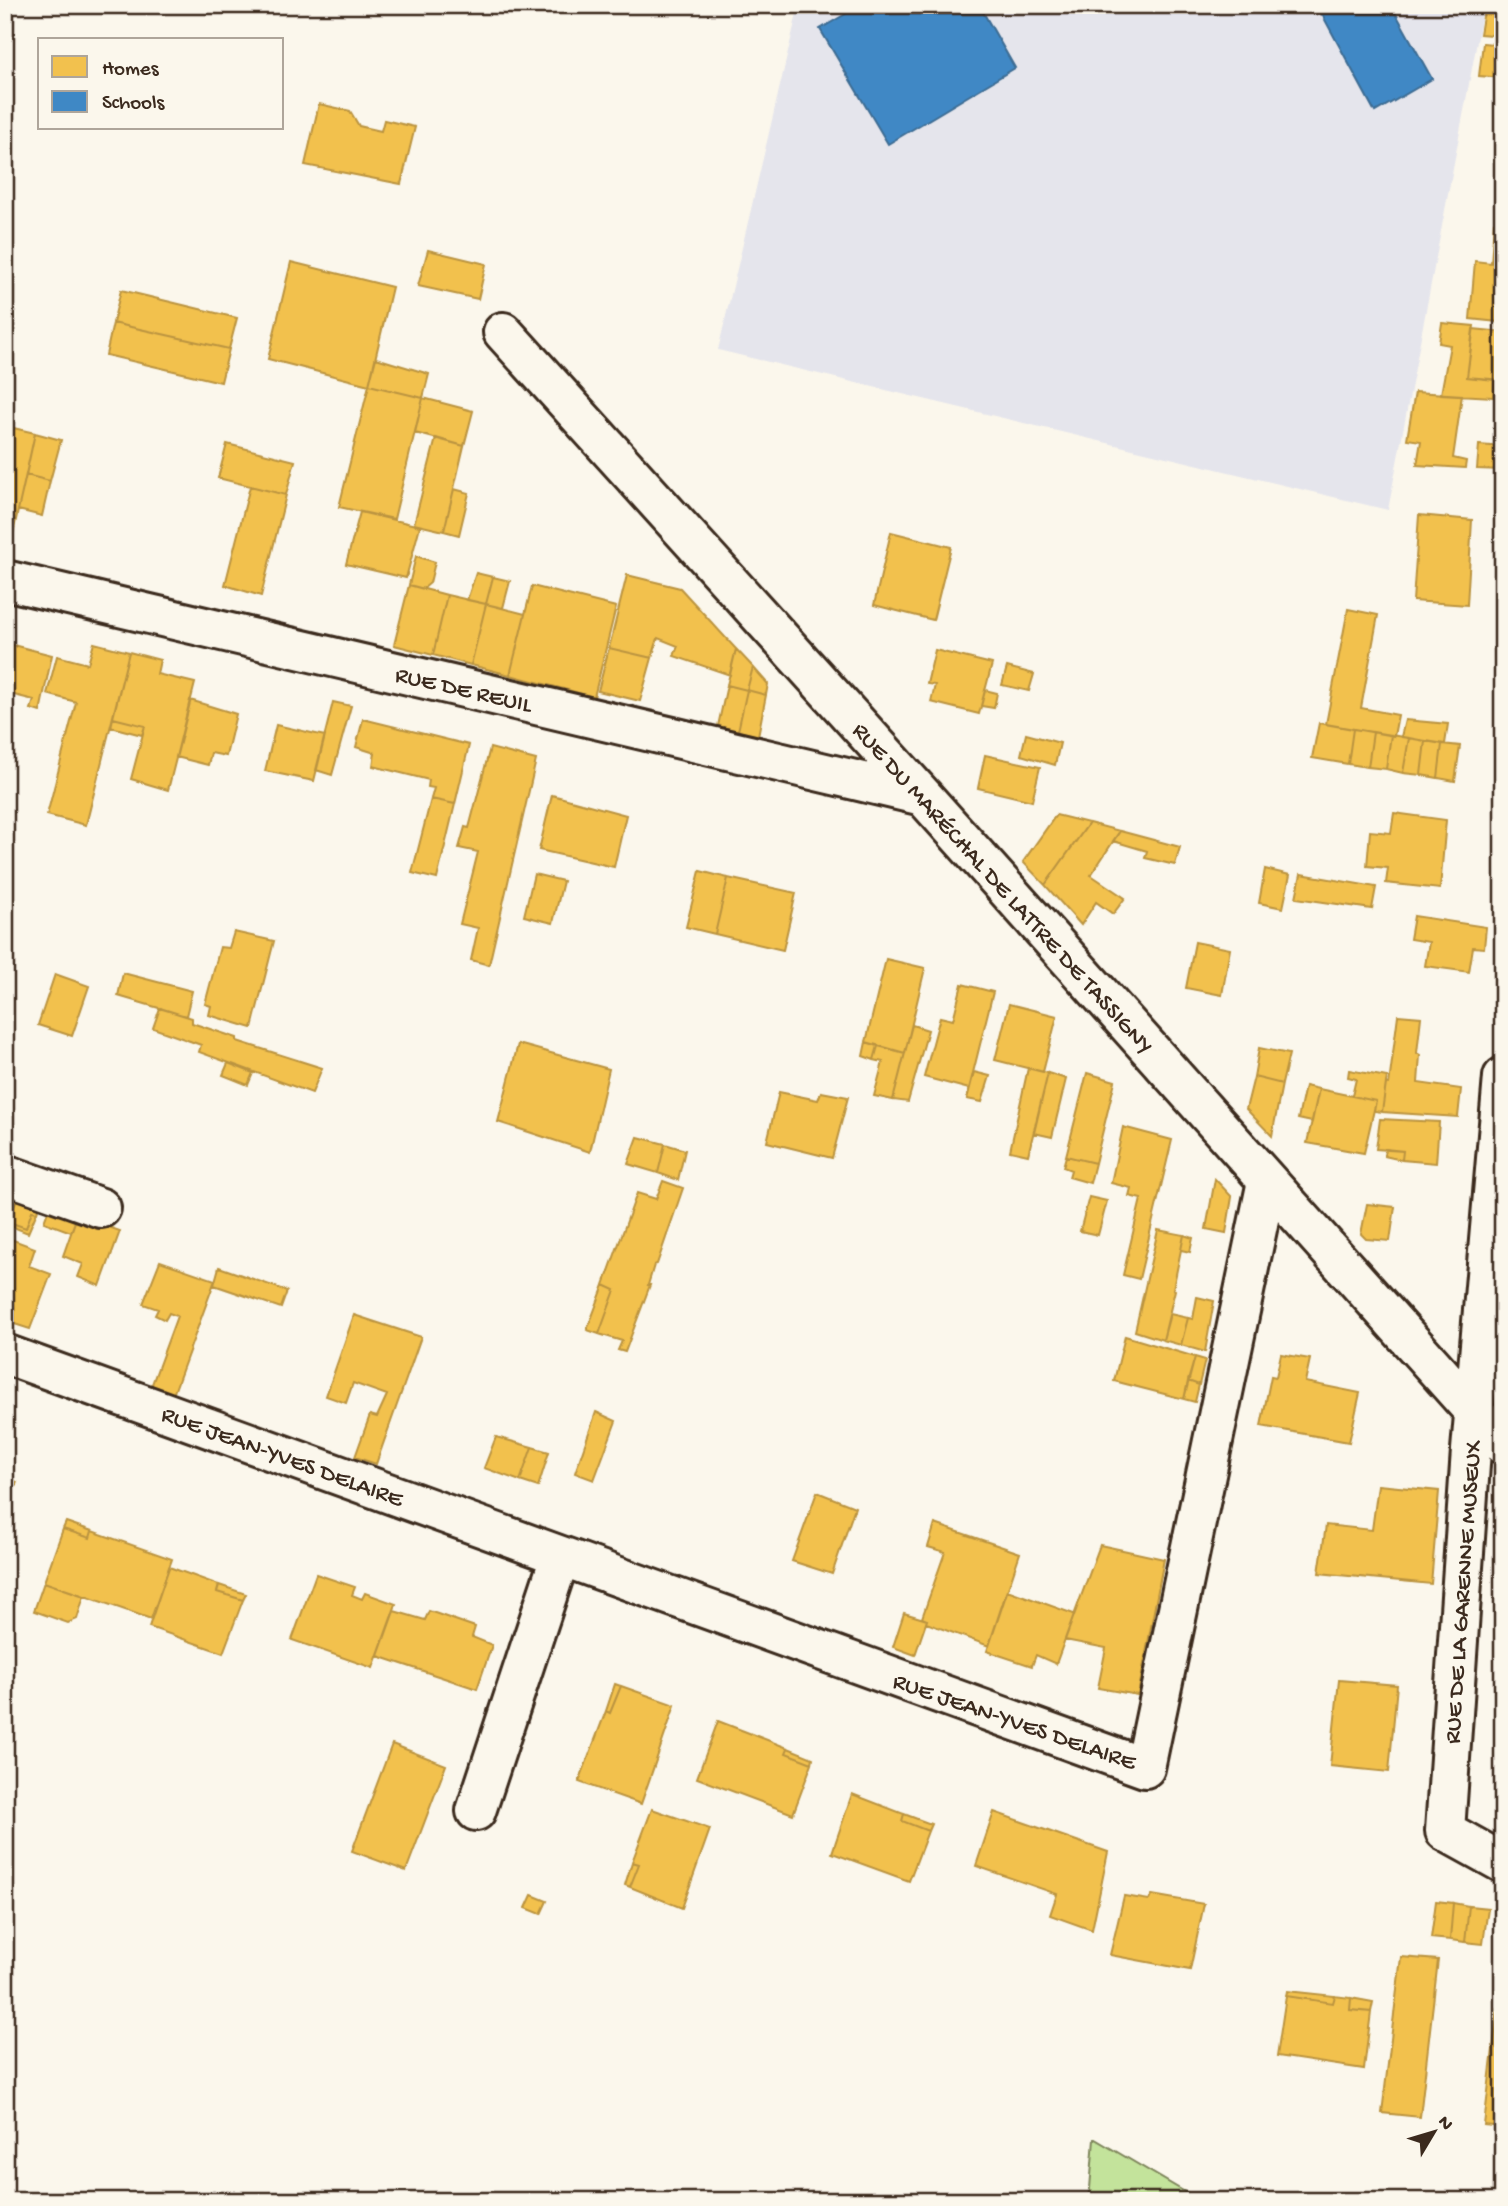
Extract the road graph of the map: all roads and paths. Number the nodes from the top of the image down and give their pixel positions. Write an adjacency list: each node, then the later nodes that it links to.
1 (503, 332): 3 (street, RUE DU MARÉCHAL DE LATTRE DE TASSIGNY)
2 (5, 580): 3 (street, RUE DE REUIL)
3 (923, 796): 6 (street, RUE DU MARÉCHAL DE LATTRE DE TASSIGNY)
4 (1503, 1077): 9 (street, RUE DE LA GARENNE MUSEUX)
5 (5, 1174): 7 (street)
6 (1267, 1181): 9 (street, RUE DU MARÉCHAL DE LATTRE DE TASSIGNY); 11 (street, RUE JEAN-YVES DELAIRE)
7 (101, 1208)
8 (5, 1354): 11 (street, RUE JEAN-YVES DELAIRE)
9 (1474, 1413): 10 (street, RUE DU MARÉCHAL DE LATTRE DE TASSIGNY); 13 (street, RUE DE LA GARENNE MUSEUX)
10 (1503, 1444)
11 (560, 1557): 12 (street)
12 (476, 1811)
13 (1503, 1864)

